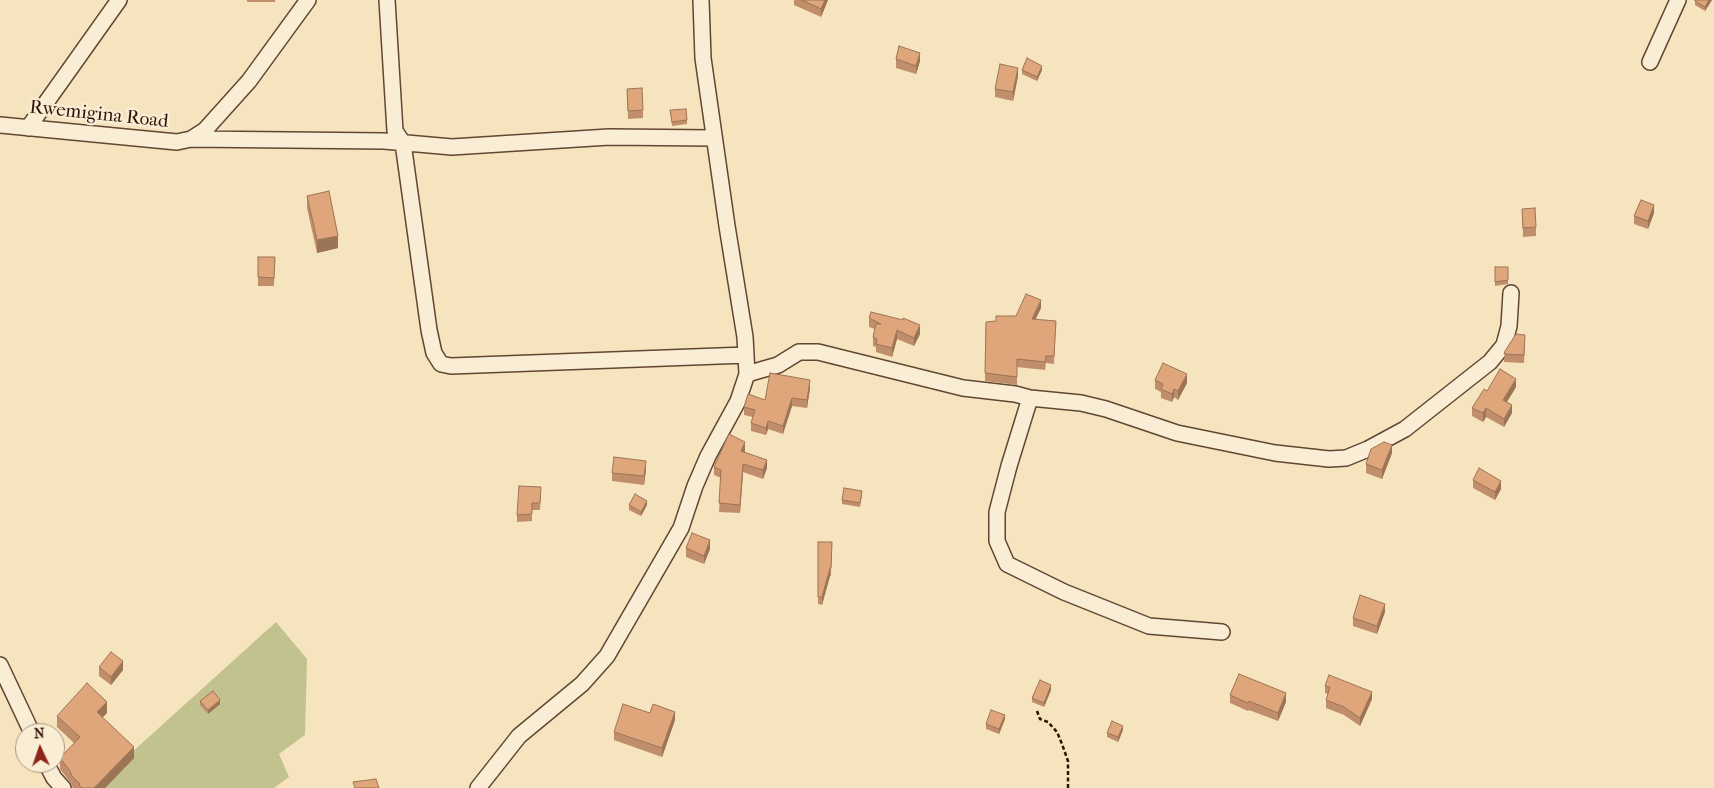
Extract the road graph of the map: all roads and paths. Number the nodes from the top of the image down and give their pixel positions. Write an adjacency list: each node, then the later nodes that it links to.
1 (119, 0): 8 (street)
2 (308, 0): 9 (street, Rwemigina Road)
3 (387, 0): 11 (street)
4 (701, 0): 10 (street)
5 (1678, 0): 6 (street)
6 (1650, 62)
7 (0, 125): 8 (street, Rwemigina Road)
8 (28, 128): 9 (street, Rwemigina Road)
9 (192, 138): 11 (street)
10 (713, 138): 11 (street); 13 (street)
11 (403, 143): 13 (street)
12 (1511, 293): 15 (street)
13 (746, 355): 14 (street)
14 (748, 374): 15 (street); 22 (street)
15 (1030, 398): 16 (street)
16 (1222, 632)
17 (0, 665): 19 (street)
18 (1037, 711): 23 (path)
19 (27, 723)
20 (51, 773): 21 (street)
21 (63, 788)
22 (478, 788)
23 (1068, 788)

